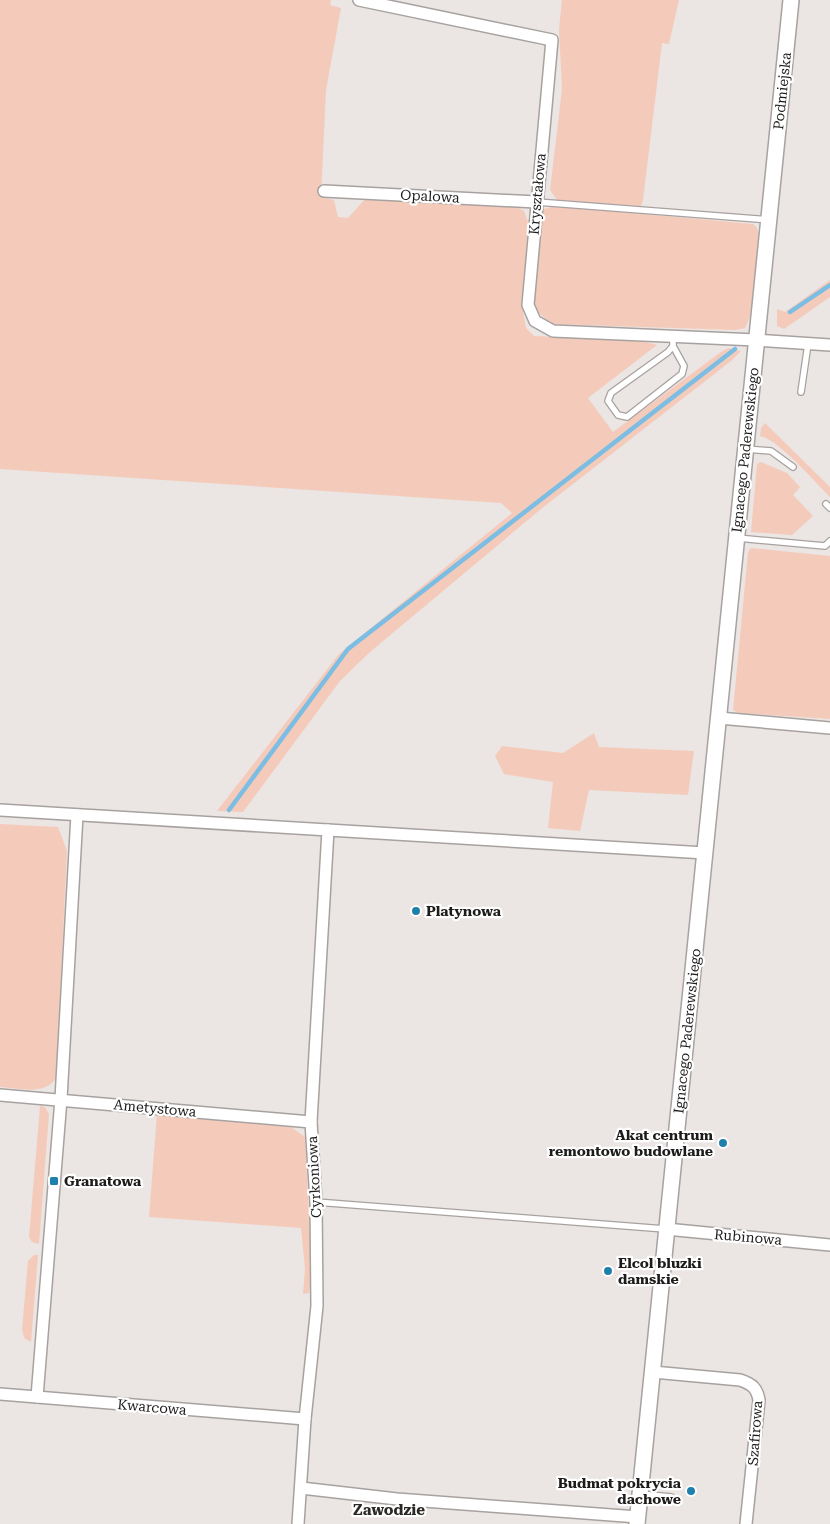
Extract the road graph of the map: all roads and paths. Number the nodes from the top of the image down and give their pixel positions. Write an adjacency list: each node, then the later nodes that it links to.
1 (359, 0): 5 (street, Kryształowa)
2 (791, 0): 3 (street, Podmiejska)
3 (773, 183): 6 (street, Ignacego Paderewskiego)
4 (324, 191): 5 (street, Opalowa)
5 (536, 202): 6 (lane); 8 (street, Kryształowa)
6 (769, 220): 7 (street, Ignacego Paderewskiego)
7 (756, 340): 8 (street, Kryształowa); 9 (street, Kryształowa); 12 (street, Ignacego Paderewskiego)
8 (673, 341): 8 (lane)
9 (808, 344): 10 (street, Kryształowa); 11 (lane)
10 (830, 345)
11 (801, 392)
12 (746, 449): 13 (lane); 14 (street, Ignacego Paderewskiego)
13 (793, 467)
14 (737, 538): 15 (lane); 16 (street, Ignacego Paderewskiego)
15 (830, 541)
16 (719, 718): 17 (street); 21 (street, Ignacego Paderewskiego)
17 (830, 728)
18 (0, 810): 19 (street)
19 (77, 814): 20 (street); 23 (street)
20 (328, 830): 21 (street); 24 (street, Cyrkoniowa)
21 (705, 852): 26 (street, Ignacego Paderewskiego)
22 (0, 1095): 23 (street, Ametystowa)
23 (61, 1099): 24 (street, Ametystowa); 30 (street)
24 (311, 1122): 25 (street, Cyrkoniowa)
25 (316, 1202): 26 (lane); 31 (street, Cyrkoniowa)
26 (666, 1229): 27 (street, Rubinowa); 28 (street, Ignacego Paderewskiego)
27 (830, 1245)
28 (653, 1372): 33 (street, Ignacego Paderewskiego); 37 (street, Szafirowa)
29 (0, 1394): 30 (street, Kwarcowa)
30 (38, 1397): 31 (street, Kwarcowa)
31 (305, 1419): 32 (street, Cyrkoniowa)
32 (301, 1488): 35 (street); 36 (street, Cyrkoniowa)
33 (640, 1494): 34 (lane); 35 (street, Ignacego Paderewskiego)
34 (671, 1497)
35 (638, 1521)
36 (298, 1524)
37 (746, 1524)

